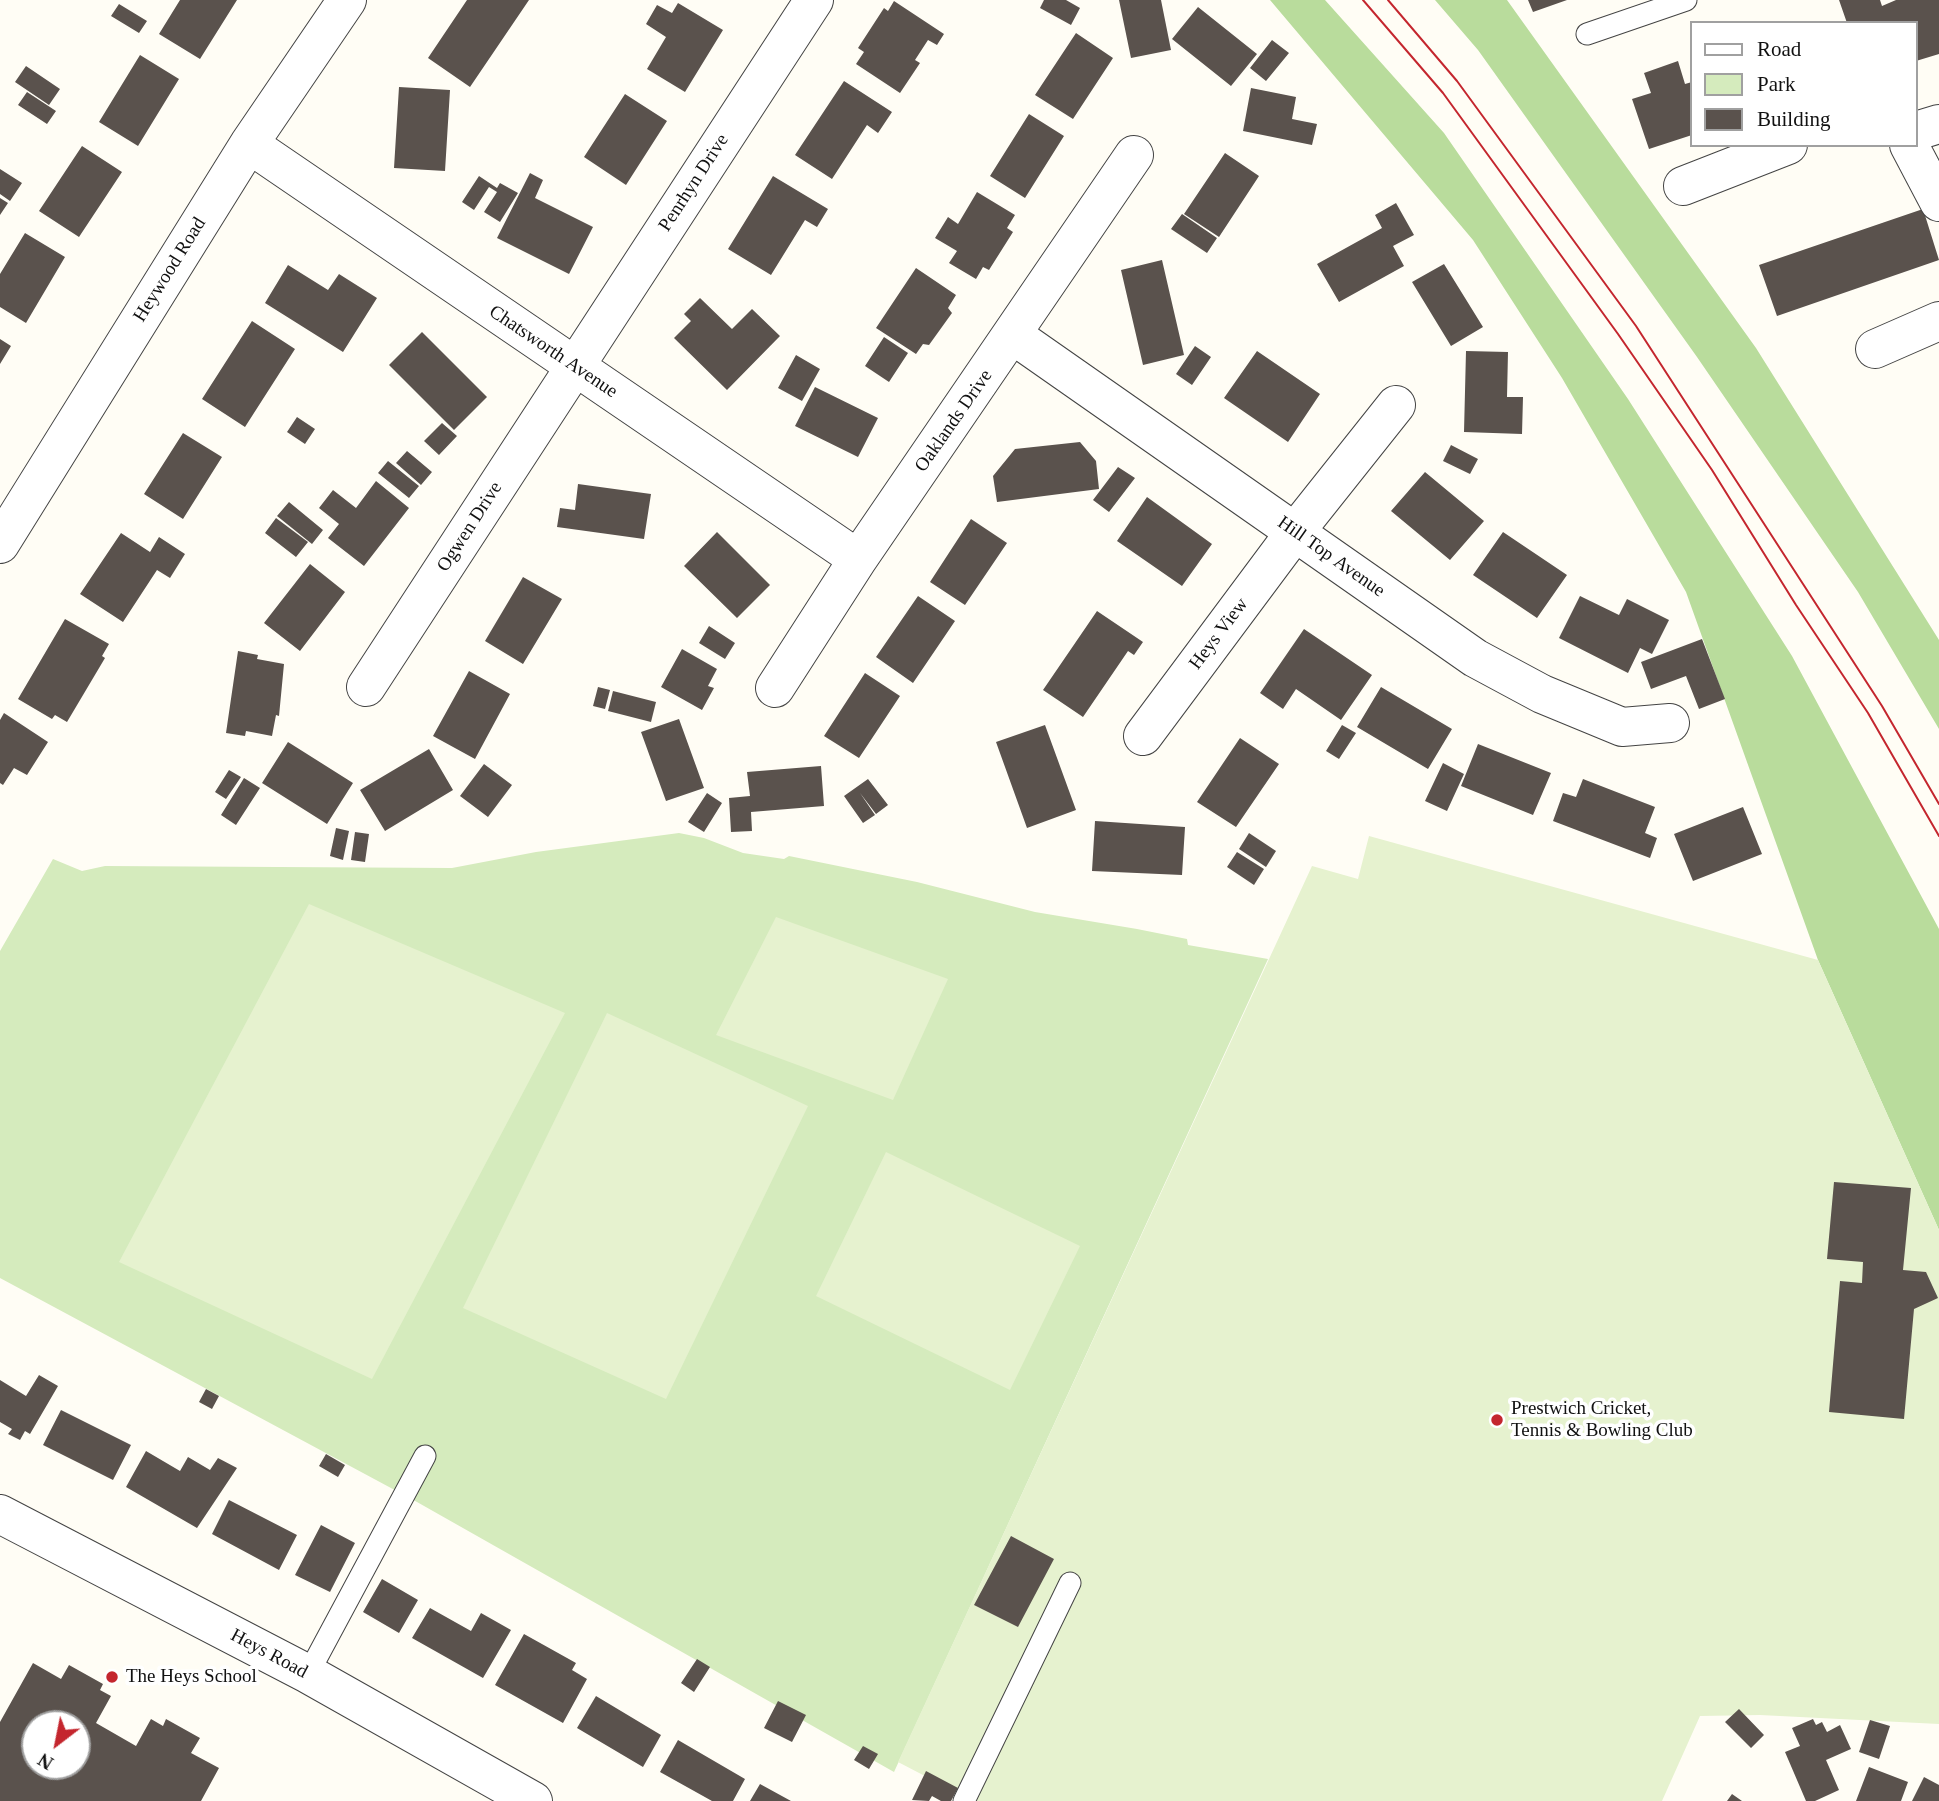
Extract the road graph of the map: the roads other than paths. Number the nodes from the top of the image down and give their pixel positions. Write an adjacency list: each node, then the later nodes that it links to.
1 (347, 0): 7 (street, Heywood Road)
2 (814, 0): 16 (street, Penrhyn Drive)
3 (1686, 0): 4 (lane)
4 (1587, 34)
5 (1939, 124): 6 (street)
6 (1918, 130)
7 (249, 144): 16 (street, Chatsworth Avenue); 19 (street, Heywood Road)
8 (1783, 147): 11 (street)
9 (1910, 147): 12 (street)
10 (1134, 155): 14 (street, Oaklands Drive)
11 (1682, 186)
12 (1939, 202)
13 (1939, 321): 15 (street)
14 (1013, 335): 18 (street, Hill Top Avenue); 20 (street, Oaklands Drive)
15 (1875, 349)
16 (574, 367): 20 (street, Chatsworth Avenue); 21 (street, Ogwen Drive)
17 (1396, 405): 18 (street, Heys View)
18 (1295, 532): 23 (street, Hill Top Avenue); 24 (street, Heys View)
19 (0, 544)
20 (858, 559): 22 (street, Oaklands Drive)
21 (366, 687)
22 (775, 688)
23 (1670, 723)
24 (1143, 736)
25 (425, 1456): 28 (lane)
26 (0, 1514): 28 (street, Heys Road)
27 (1070, 1583): 31 (lane)
28 (308, 1674): 29 (street, Heys Road)
29 (493, 1791): 30 (street, Heys Road)
30 (533, 1801)
31 (964, 1801)

